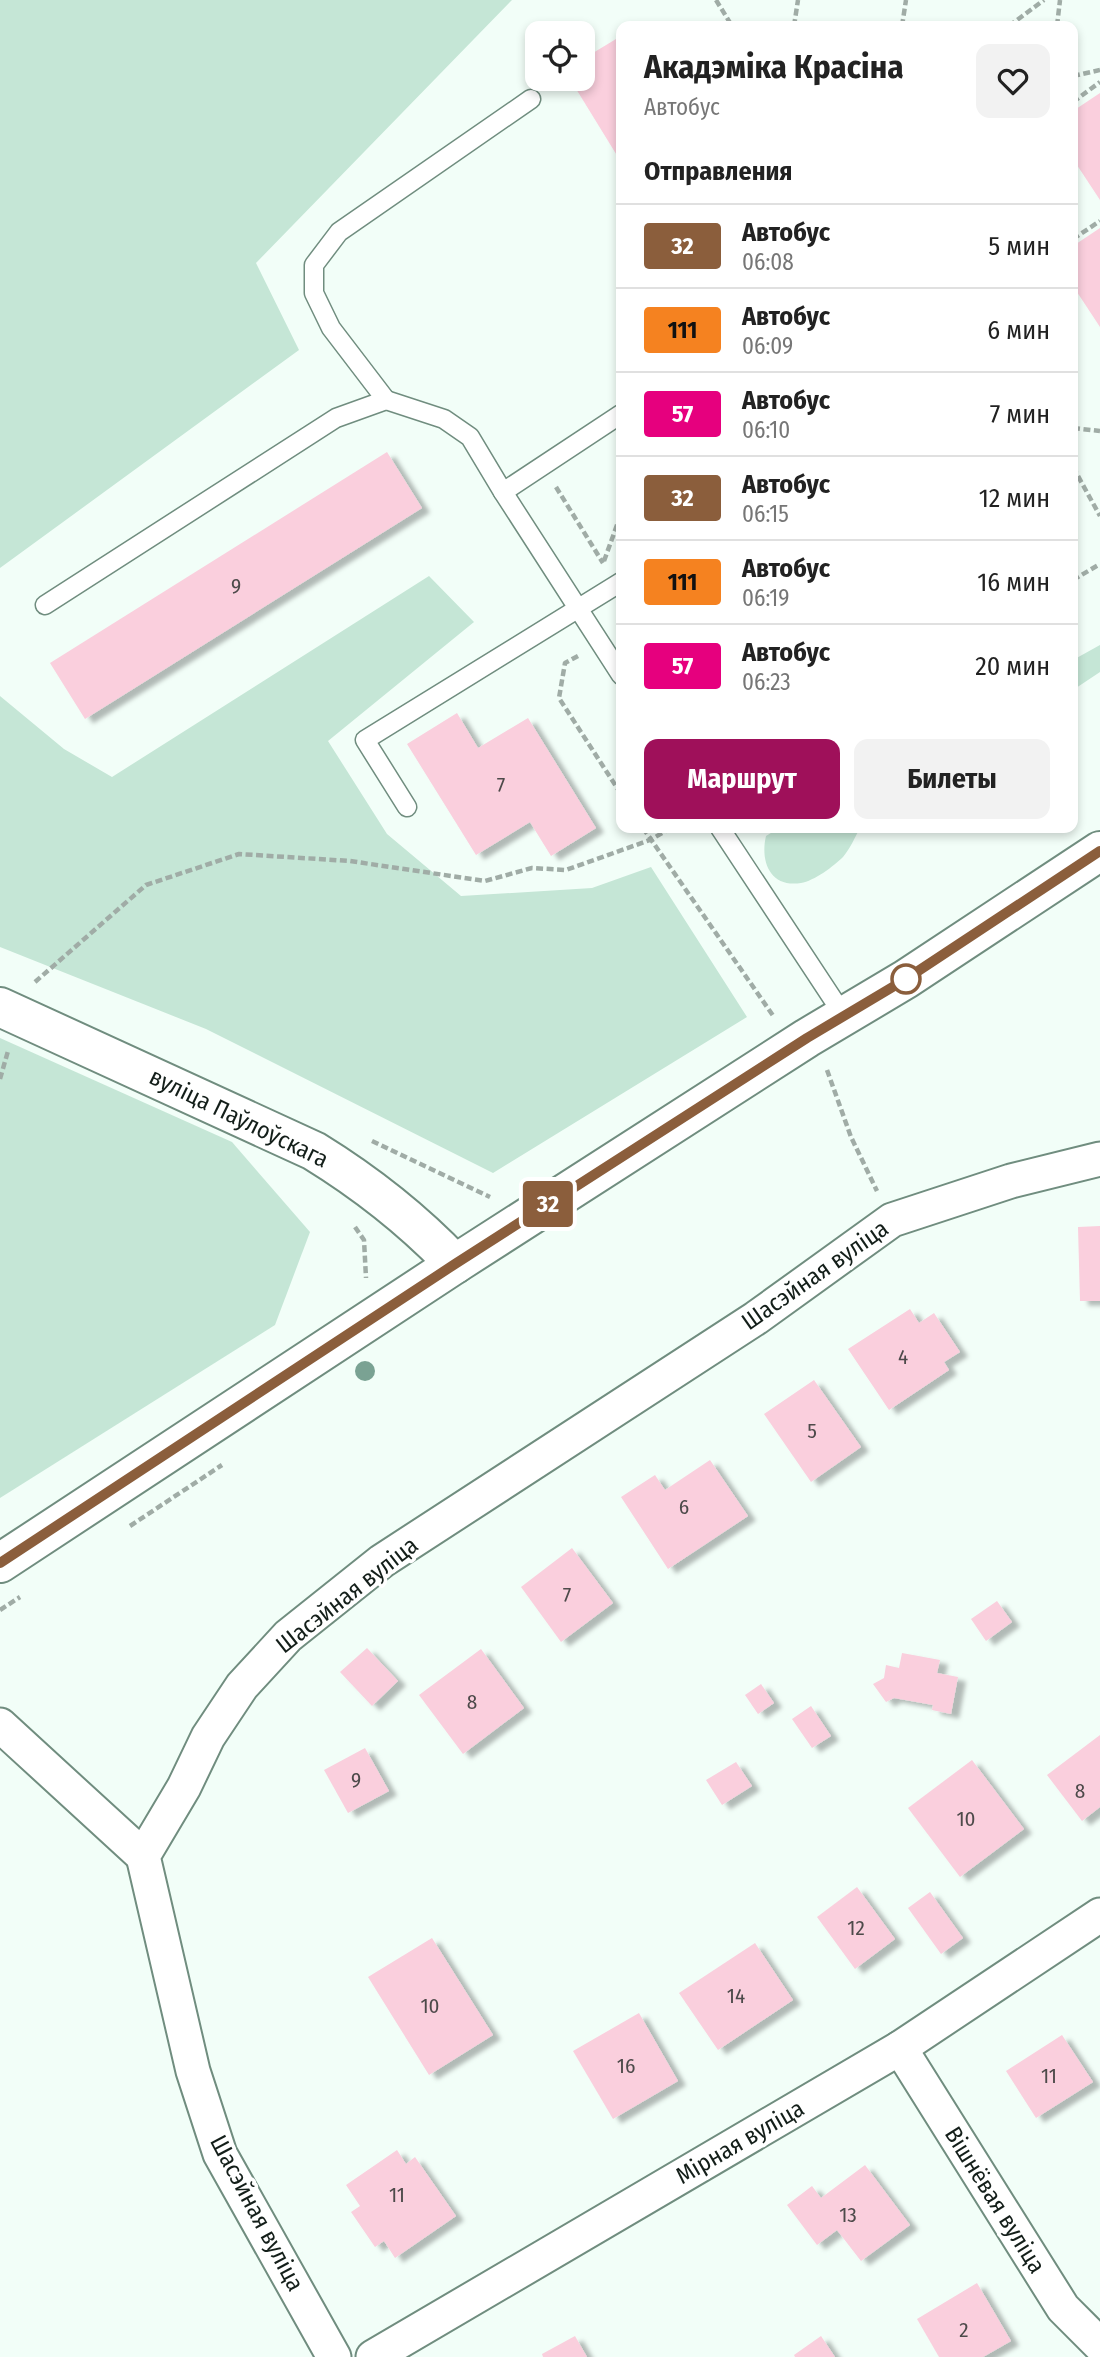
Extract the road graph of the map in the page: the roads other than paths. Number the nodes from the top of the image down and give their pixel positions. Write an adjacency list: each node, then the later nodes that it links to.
1 (531, 99): 2 (lane)
2 (386, 400): 4 (lane); 6 (lane)
3 (616, 417): 4 (lane)
4 (503, 492): 7 (lane)
5 (616, 586): 7 (lane)
6 (45, 605)
7 (579, 607): 8 (lane); 9 (lane)
8 (616, 667)
9 (407, 807)
10 (723, 833): 13 (lane)
11 (1100, 851): 13 (street)
12 (11, 992): 15 (street, вуліца Паўлоўскага)
13 (844, 1016): 15 (street)
14 (1100, 1159): 18 (street, Шасэйная вуліца)
15 (455, 1264): 16 (street)
16 (0, 1563)
17 (0, 1725): 18 (street)
18 (143, 1856): 22 (street, Шасэйная вуліца)
19 (1100, 1915): 20 (street, Мірная вуліца)
20 (900, 2048): 21 (street, Вішнёвая вуліца); 23 (street, Мірная вуліца)
21 (1100, 2345)
22 (334, 2357)
23 (373, 2357)

